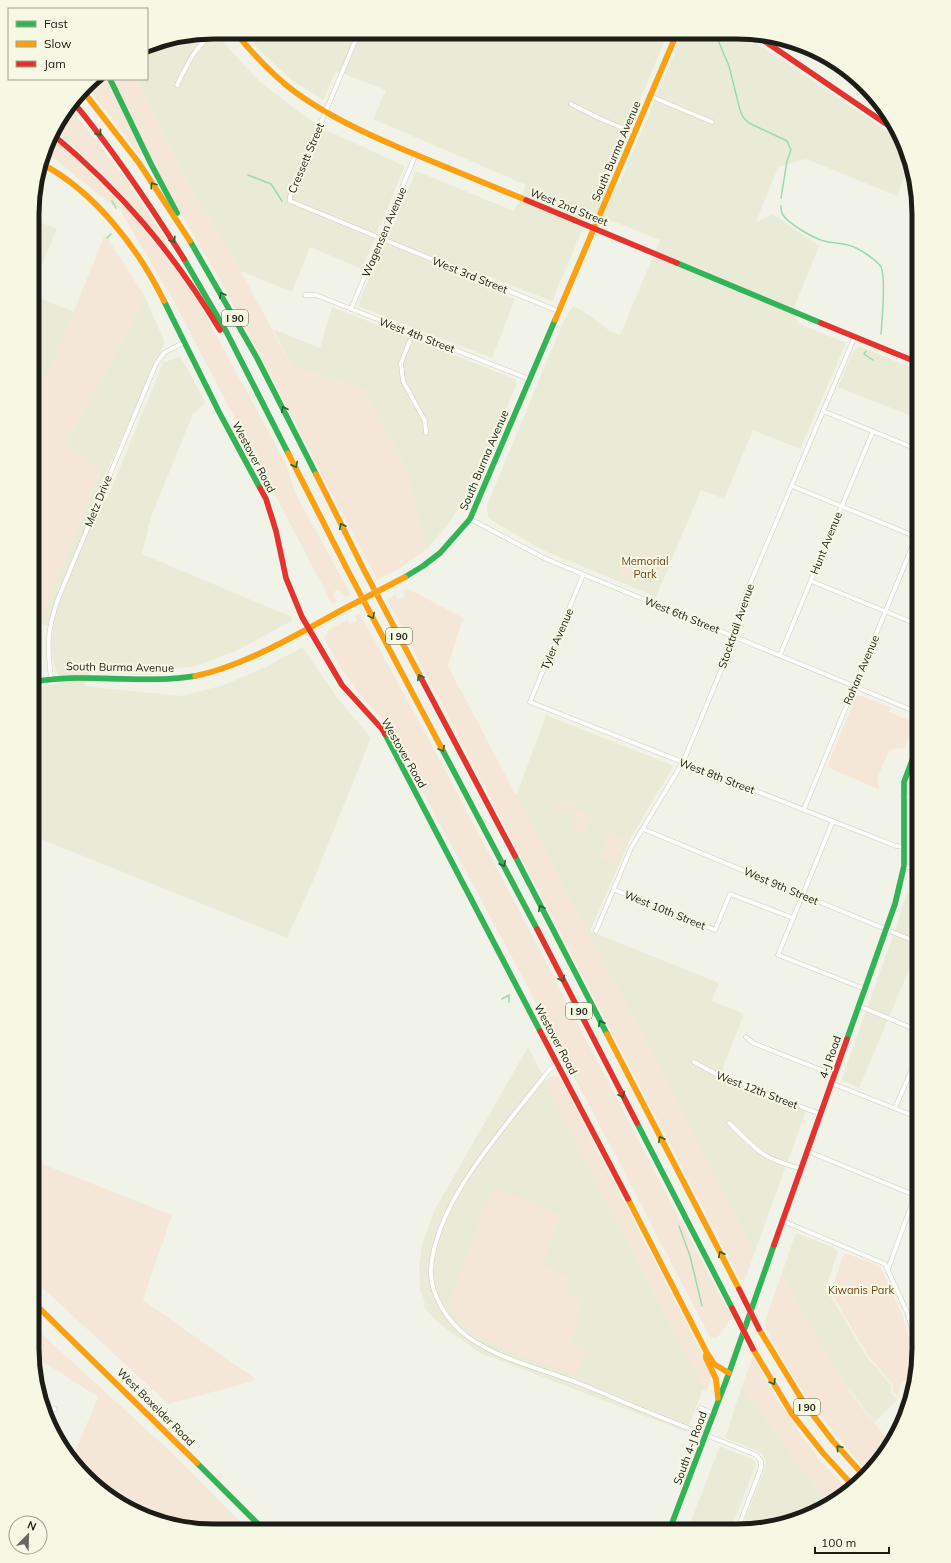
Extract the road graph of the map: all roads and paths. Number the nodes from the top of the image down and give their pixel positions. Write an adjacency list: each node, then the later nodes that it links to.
1 (205, 39): 7 (street)
2 (240, 39): 12 (main road, West 2nd Street)
3 (356, 39): 12 (street)
4 (674, 39): 9 (main road, South Burma Avenue)
5 (764, 41): 14 (main road)
6 (110, 80): 21 (main road, I 90)
7 (176, 84)
8 (85, 95): 21 (main road, I 90, one-way to 8)
9 (650, 96): 13 (street); 15 (main road, South Burma Avenue)
10 (571, 104): 15 (street)
11 (76, 106): 30 (main road, I 90, one-way to 30)
12 (325, 112): 17 (main road, West 2nd Street); 20 (street, Cressett Street)
13 (712, 122)
14 (889, 126)
15 (634, 133): 19 (main road, South Burma Avenue)
16 (56, 138): 30 (main road, I 90)
17 (416, 154): 19 (main road, West 2nd Street); 20 (street, Wagensen Avenue)
18 (46, 166): 27 (main road, Westover Road)
19 (594, 228): 24 (main road, South Burma Avenue); 26 (main road, West 2nd Street)
20 (381, 240): 23 (street, Wagensen Avenue); 24 (street, West 3rd Street)
21 (210, 272): 97 (main road, I 90, one-way to 21, bridge)
22 (305, 295): 23 (street, West 4th Street)
23 (351, 309): 25 (street, West 4th Street)
24 (558, 311): 29 (main road, South Burma Avenue)
25 (412, 333): 29 (street, West 4th Street); 33 (street)
26 (855, 336): 28 (main road, West 2nd Street); 31 (street, Stocktrail Avenue)
27 (184, 342): 44 (main road, Westover Road); 47 (street, Metz Drive)
28 (912, 360)
29 (529, 379): 37 (main road, South Burma Avenue)
30 (257, 390): 98 (main road, I 90, one-way to 98, bridge)
31 (823, 411): 32 (street); 35 (street, Stocktrail Avenue)
32 (873, 431): 34 (street); 36 (street, Hunt Avenue)
33 (426, 433)
34 (912, 447)
35 (792, 486): 36 (street); 45 (street, Stocktrail Avenue)
36 (841, 506): 38 (street); 41 (street, Hunt Avenue)
37 (470, 519): 40 (street, West 6th Street); 44 (main road, South Burma Avenue, bridge)
38 (912, 535)
39 (912, 549): 42 (street, Rohan Avenue)
40 (583, 575): 45 (street, West 6th Street); 50 (street, Tyler Avenue)
41 (811, 581): 42 (street); 46 (street, Hunt Avenue)
42 (886, 612): 43 (street); 49 (street, Rohan Avenue)
43 (912, 622)
44 (308, 628): 47 (main road, South Burma Avenue); 73 (main road, Westover Road)
45 (734, 636): 46 (street, West 6th Street); 53 (street, Stocktrail Avenue)
46 (780, 655): 49 (street, West 6th Street)
47 (51, 678): 48 (main road, South Burma Avenue)
48 (39, 681)
49 (854, 686): 51 (street, West 6th Street); 56 (street, Rohan Avenue)
50 (530, 702): 53 (street, West 8th Street)
51 (912, 710)
52 (912, 759): 54 (main road, 4-J Road)
53 (683, 762): 56 (street, West 8th Street); 58 (street, Stocktrail Avenue)
54 (902, 795): 55 (street); 59 (main road, 4-J Road)
55 (912, 799)
56 (804, 809): 57 (street, West 8th Street)
57 (833, 821): 59 (street, West 8th Street); 63 (street)
58 (643, 829): 62 (street, Stocktrail Avenue); 63 (street, West 9th Street)
59 (904, 847): 60 (main road, 4-J Road)
60 (904, 866): 61 (street); 65 (main road, 4-J Road)
61 (912, 868)
62 (615, 890): 64 (street, West 10th Street); 66 (street, Stocktrail Avenue)
63 (802, 894): 64 (street); 65 (street, West 9th Street)
64 (792, 918): 68 (street)
65 (886, 929): 67 (street, West 9th Street); 68 (main road, 4-J Road)
66 (596, 931)
67 (912, 940)
68 (865, 989): 69 (main road, 4-J Road)
69 (859, 1006): 70 (street); 75 (main road, 4-J Road)
70 (912, 1028)
71 (746, 1036): 75 (street)
72 (694, 1062): 78 (street, West 12th Street)
73 (558, 1064): 89 (main road, Westover Road); 96 (street)
74 (912, 1069): 77 (street)
75 (834, 1075): 76 (main road, 4-J Road)
76 (832, 1083): 77 (street); 78 (main road, 4-J Road)
77 (895, 1108): 79 (street)
78 (820, 1114): 81 (main road, 4-J Road)
79 (912, 1115)
80 (729, 1123): 82 (street)
81 (807, 1151): 82 (main road, 4-J Road); 83 (street)
82 (801, 1169): 85 (main road, 4-J Road)
83 (912, 1194)
84 (912, 1209): 86 (street)
85 (783, 1221): 86 (street); 90 (main road, 4-J Road)
86 (888, 1269): 88 (street)
87 (39, 1308): 99 (main road, West Boxelder Road)
88 (912, 1329)
89 (707, 1352): 90 (main road, Westover Road); 91 (main road)
90 (729, 1373): 91 (main road, South 4-J Road)
91 (719, 1399): 95 (main road, South 4-J Road)
92 (700, 1408): 95 (street)
93 (55, 1409): 94 (street)
94 (49, 1410)
95 (713, 1414): 96 (main road, South 4-J Road)
96 (706, 1435): 100 (main road, South 4-J Road); 101 (street)
97 (861, 1473)
98 (850, 1483)
99 (258, 1524)
100 (672, 1524)
101 (740, 1524)

